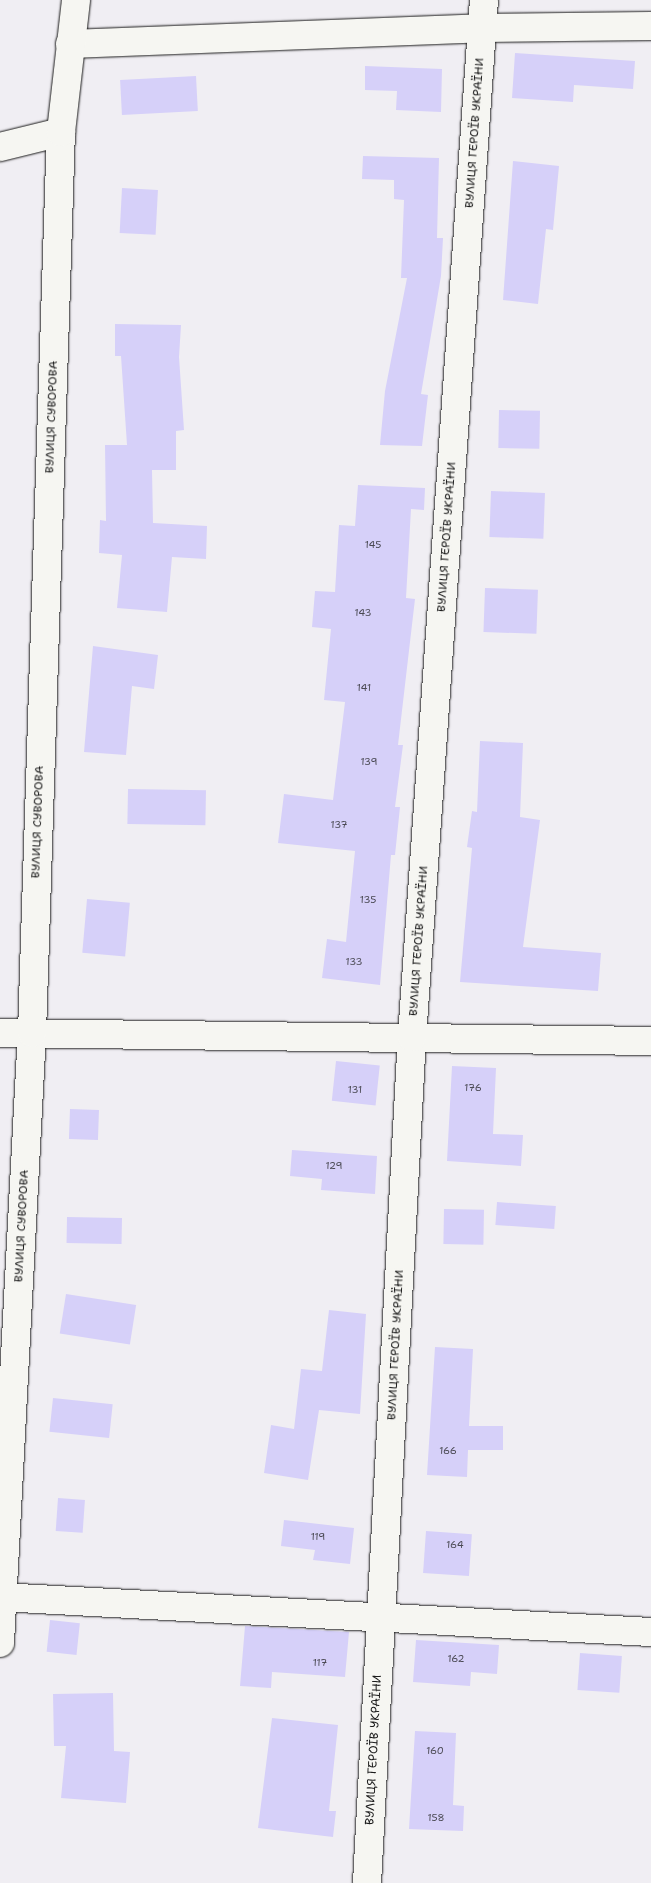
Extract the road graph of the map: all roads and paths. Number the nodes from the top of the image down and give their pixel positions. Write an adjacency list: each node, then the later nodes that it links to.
1 (76, 0): 5 (street, ВУЛИЦЯ СУВОРОВА)
2 (484, 0): 4 (street, ВУЛИЦЯ ГЕРОЇВ УКРАЇНИ)
3 (651, 26): 4 (street)
4 (482, 28): 5 (street); 10 (street, ВУЛИЦЯ ГЕРОЇВ УКРАЇНИ)
5 (70, 44): 6 (street, ВУЛИЦЯ СУВОРОВА)
6 (61, 132): 7 (street); 9 (street, ВУЛИЦЯ СУВОРОВА)
7 (0, 146)
8 (0, 1032): 9 (street)
9 (32, 1034): 10 (street); 12 (street, ВУЛИЦЯ СУВОРОВА)
10 (412, 1036): 11 (street); 13 (street, ВУЛИЦЯ ГЕРОЇВ УКРАЇНИ)
11 (651, 1041)
12 (1, 1597): 13 (street); 15 (street, ВУЛИЦЯ СУВОРОВА)
13 (382, 1615): 14 (street); 16 (street, ВУЛИЦЯ ГЕРОЇВ УКРАЇНИ)
14 (651, 1632)
15 (0, 1643)
16 (366, 1883)

